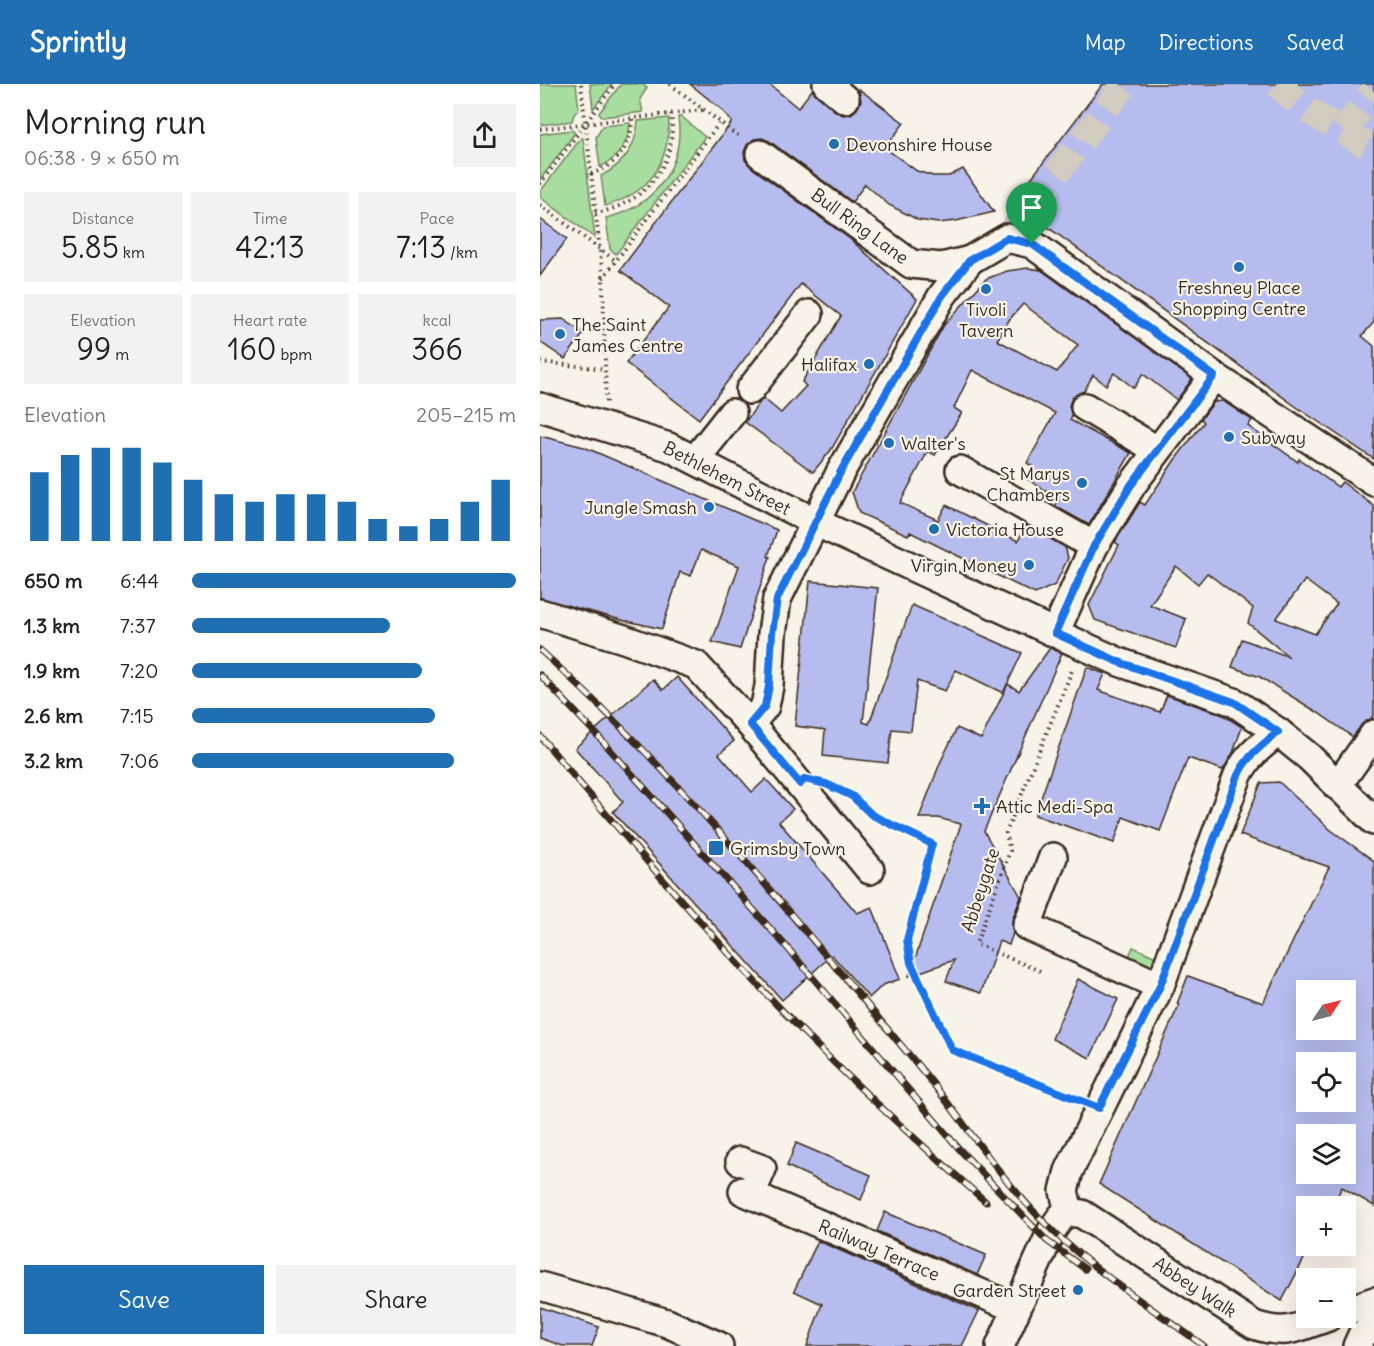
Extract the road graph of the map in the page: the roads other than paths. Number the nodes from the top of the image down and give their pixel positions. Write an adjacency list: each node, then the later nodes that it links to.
1 (760, 154): 2 (street, Bull Ring Lane)
2 (970, 260): 4 (street); 13 (street)
3 (809, 314): 5 (street)
4 (1214, 376): 9 (street); 12 (street)
5 (750, 390)
6 (540, 407): 10 (street, Bethlehem Street)
7 (1085, 407): 9 (street)
8 (732, 413): 10 (street)
9 (1157, 450): 14 (street)
10 (695, 460): 13 (street, Bethlehem Street)
11 (960, 470): 14 (street)
12 (1373, 479)
13 (815, 522): 16 (street, Bethlehem Street); 17 (street)
14 (1094, 546): 16 (street)
15 (540, 614): 17 (street)
16 (1069, 639): 18 (street, Bethlehem Street)
17 (750, 724): 23 (street)
18 (1278, 732): 20 (street, Bethlehem Street); 24 (street)
19 (1374, 734): 20 (street)
20 (1337, 786): 21 (street, Bethlehem Street)
21 (1374, 821)
22 (1053, 857): 24 (street)
23 (870, 870)
24 (1160, 986): 26 (street)
25 (740, 1161): 30 (street, Railway Terrace)
26 (1069, 1212): 30 (street); 32 (street, Abbey Walk)
27 (544, 1295): 33 (street)
28 (1374, 1301): 29 (street)
29 (1356, 1307)
30 (1015, 1308): 34 (street)
31 (1374, 1326): 35 (street)
32 (1296, 1328)
33 (719, 1346)
34 (1000, 1346)
35 (1357, 1346)

